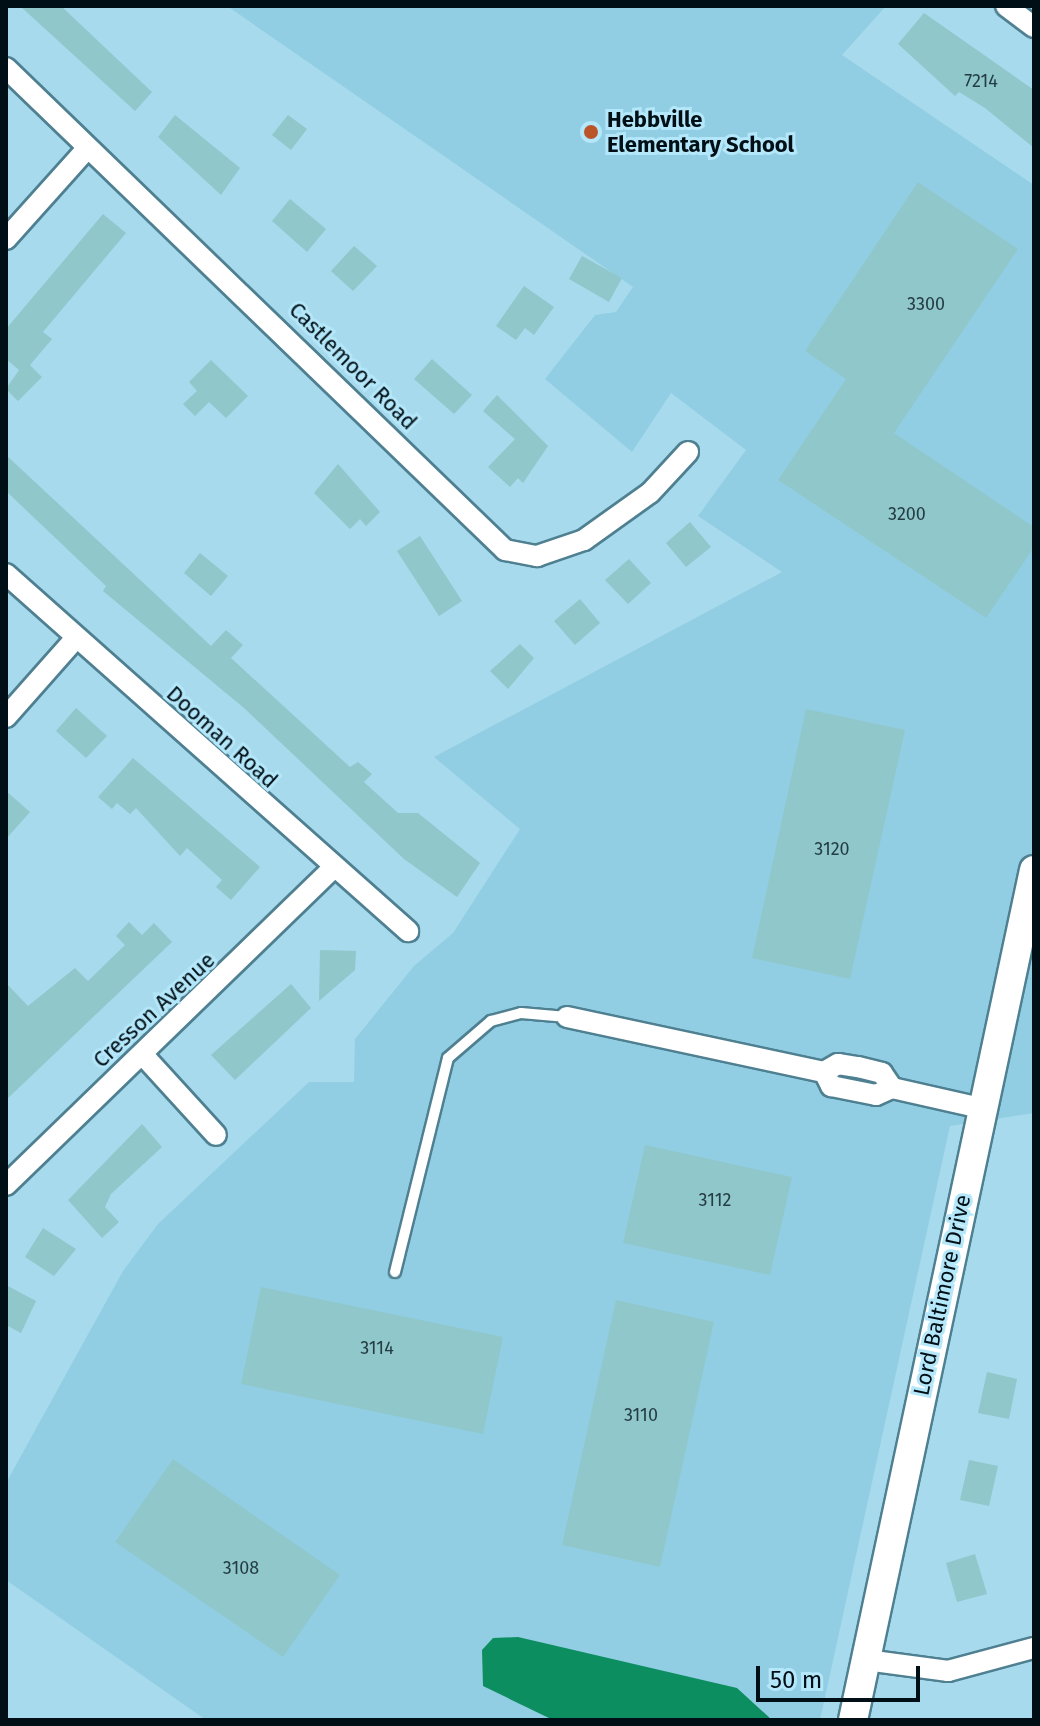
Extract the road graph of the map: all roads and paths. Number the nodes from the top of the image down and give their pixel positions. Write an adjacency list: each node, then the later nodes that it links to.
1 (1006, 6): 2 (street)
2 (1034, 27)
3 (6, 68): 4 (street, Castlemoor Road)
4 (85, 151): 5 (street); 6 (street, Castlemoor Road)
5 (6, 239)
6 (688, 452)
7 (6, 574): 8 (street, Dooman Road)
8 (76, 638): 9 (street); 10 (street, Dooman Road)
9 (6, 717)
10 (333, 868): 12 (street, Dooman Road); 14 (street, Cresson Avenue)
11 (1034, 870): 15 (main road, Lord Baltimore Drive)
12 (408, 931)
13 (567, 1017): 15 (street); 18 (lane)
14 (143, 1055): 16 (street); 17 (street, Cresson Avenue)
15 (981, 1108): 20 (main road, Lord Baltimore Drive)
16 (216, 1135)
17 (6, 1185)
18 (395, 1272)
19 (1034, 1648): 20 (street)
20 (866, 1660): 21 (main road, Lord Baltimore Drive)
21 (853, 1720)

